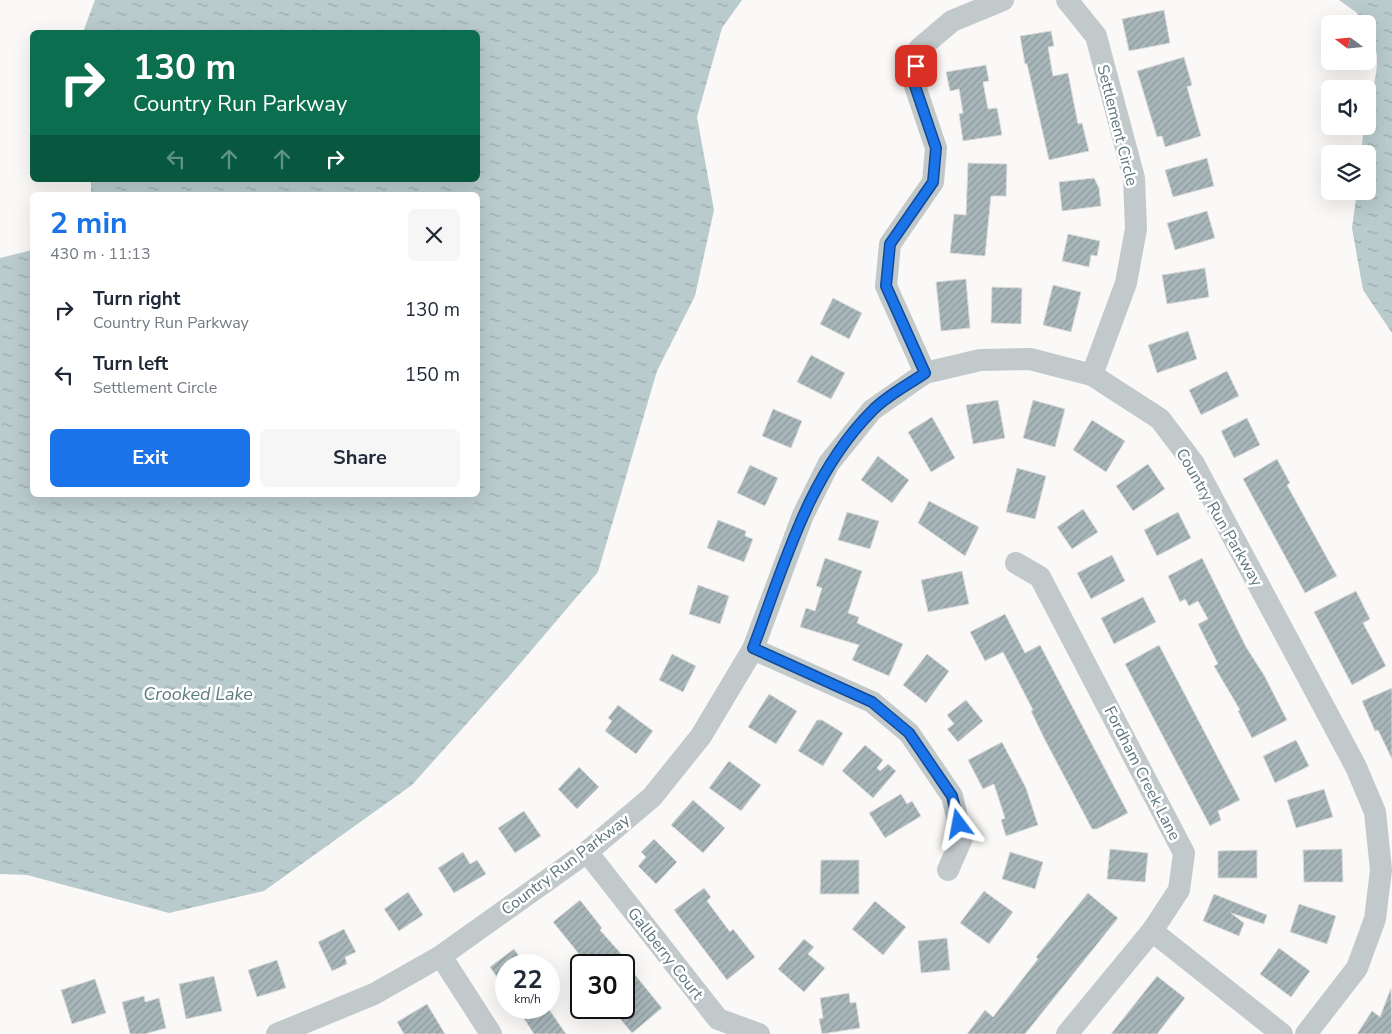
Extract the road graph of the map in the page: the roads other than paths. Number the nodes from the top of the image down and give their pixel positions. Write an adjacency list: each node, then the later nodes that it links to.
1 (1003, 0): 3 (street)
2 (1067, 0): 4 (street, Settlement Circle)
3 (925, 373): 4 (street, Country Run Parkway); 6 (street, Country Run Parkway)
4 (1092, 375): 16 (street, Country Run Parkway)
5 (1016, 563): 9 (street, Fordham Creek Lane)
6 (753, 648): 7 (street, Country Run Parkway); 8 (street)
7 (587, 852): 10 (street, Country Run Parkway); 13 (street, Gallberry Court)
8 (948, 870)
9 (1152, 931): 14 (street, Fordham Creek Lane); 15 (street)
10 (441, 956): 11 (street, Country Run Parkway); 12 (street)
11 (278, 1034)
12 (491, 1034)
13 (759, 1034)
14 (1067, 1034)
15 (1282, 1034)
16 (1306, 1034)

